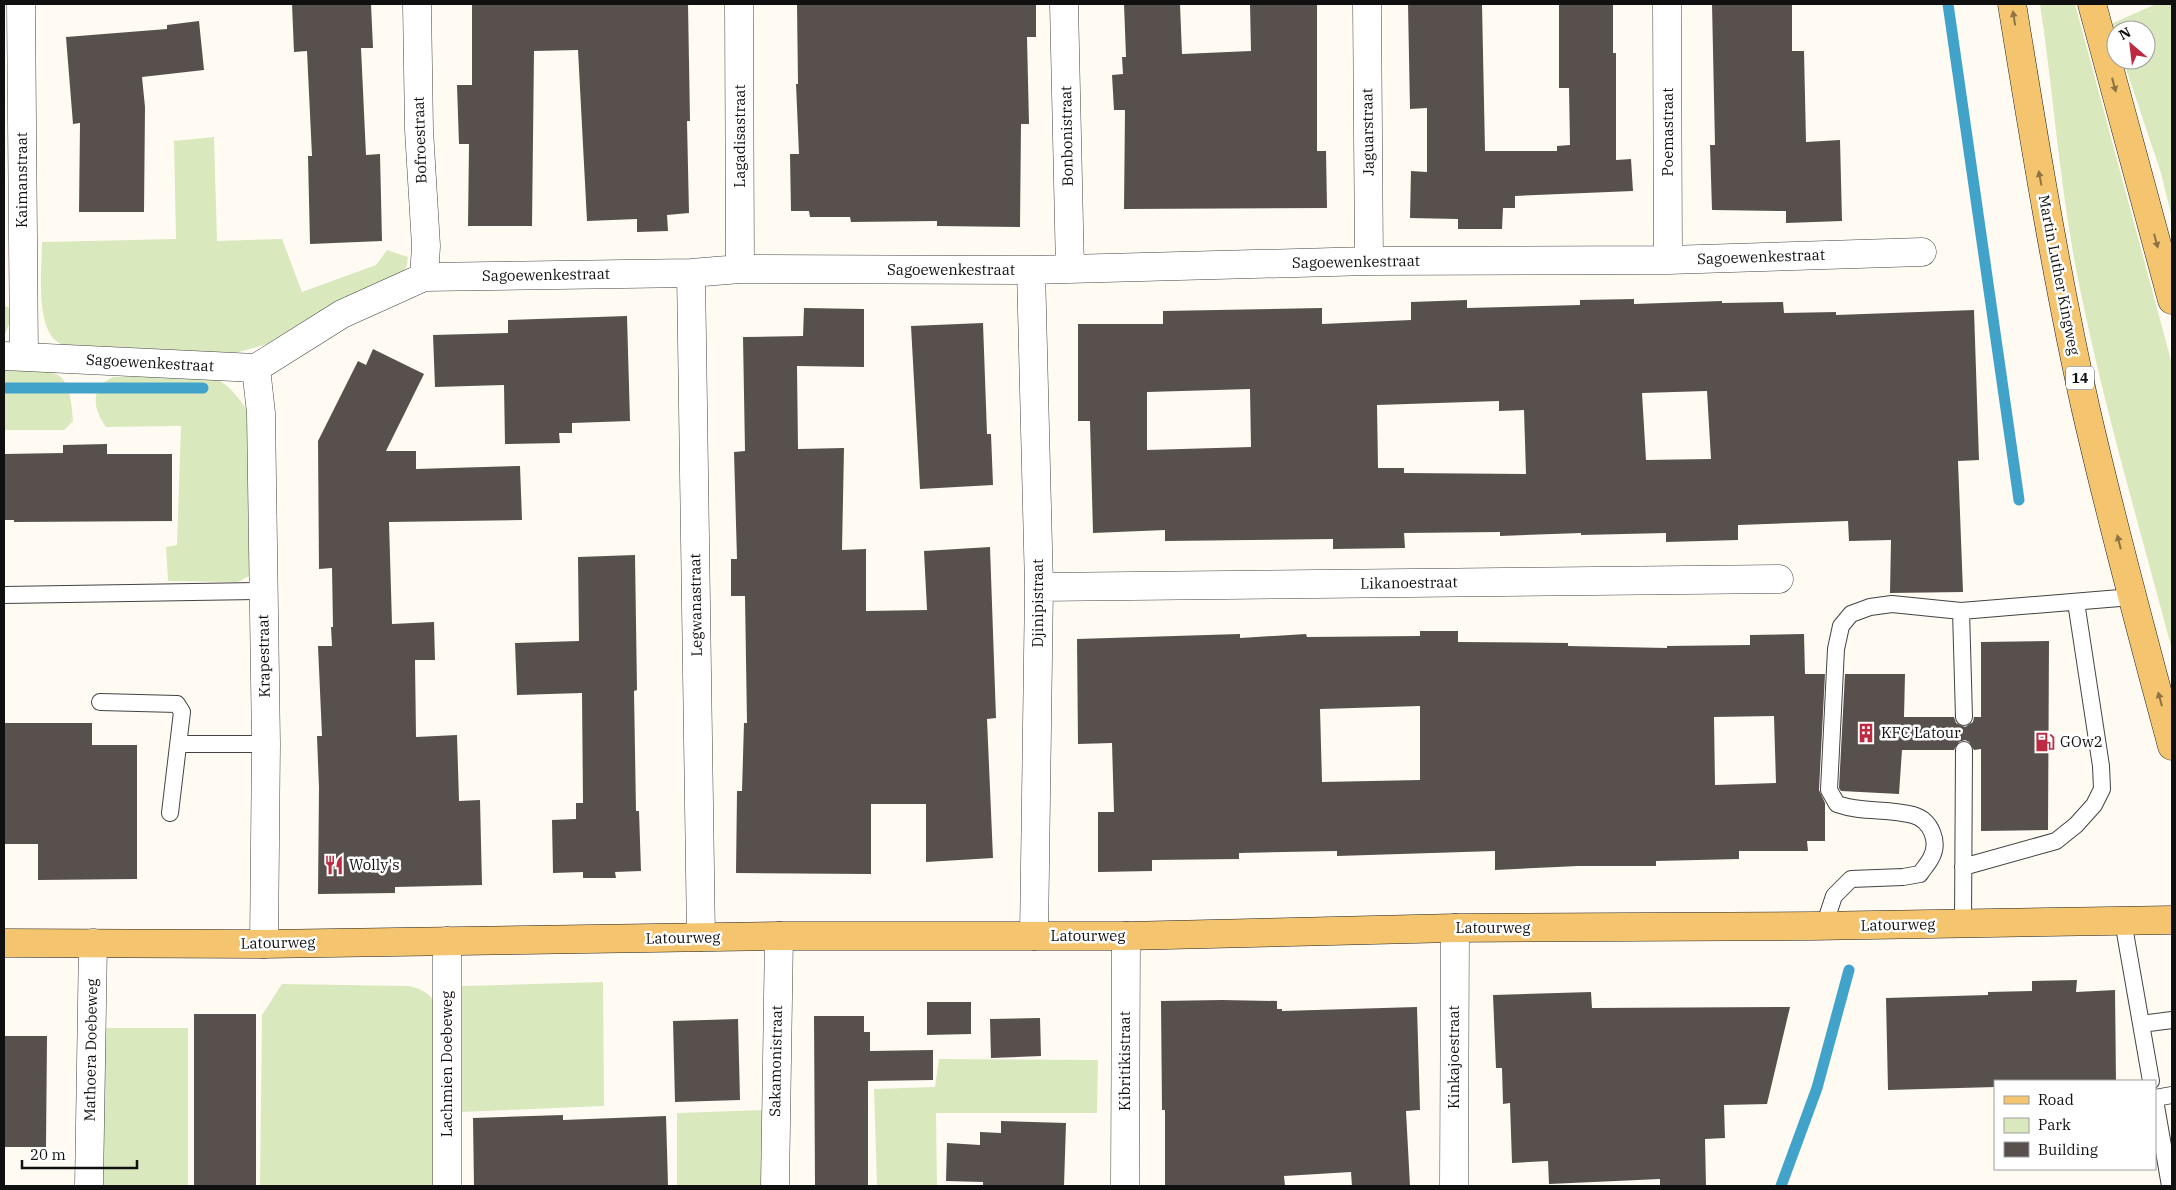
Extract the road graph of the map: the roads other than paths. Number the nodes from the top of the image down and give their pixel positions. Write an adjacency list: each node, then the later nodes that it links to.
1 (21, 4): 18 (street, Kaimanstraat)
2 (417, 4): 16 (street, Bofroestraat)
3 (739, 4): 12 (street, Lagadisastraat)
4 (1064, 4): 13 (street, Bonbonistraat)
5 (1367, 4): 11 (street, Jaguarstraat)
6 (1667, 4): 10 (street, Poemastraat)
7 (2012, 4): 24 (main road, Martin Luther Kingweg / 14, one-way to 7)
8 (2092, 4): 17 (main road, one-way to 17)
9 (1922, 252): 10 (street, Sagoewenkestraat)
10 (1668, 260): 11 (street, Sagoewenkestraat)
11 (1369, 261): 13 (street, Sagoewenkestraat)
12 (740, 269): 14 (street, Sagoewenkestraat); 15 (street, Sagoewenkestraat)
13 (1070, 269): 14 (street, Sagoewenkestraat)
14 (1031, 270): 21 (street, Djinipistraat)
15 (691, 273): 16 (street, Sagoewenkestraat); 43 (street, Legwanastraat)
16 (424, 277): 19 (street, Sagoewenkestraat)
17 (2172, 300)
18 (14, 357): 19 (street, Sagoewenkestraat)
19 (256, 368): 22 (street, Krapestraat)
20 (1779, 579): 21 (street, Likanoestraat)
21 (1039, 587): 41 (street, Djinipistraat)
22 (263, 591): 23 (lane); 30 (street, Krapestraat)
23 (4, 595)
24 (2132, 597): 25 (lane); 31 (main road, Martin Luther Kingweg / 14, one-way to 24)
25 (2076, 602): 26 (lane); 34 (lane)
26 (1961, 612): 28 (lane); 38 (lane)
27 (100, 702): 29 (lane)
28 (1964, 717)
29 (179, 744): 30 (lane); 33 (lane)
30 (266, 744): 47 (street, Krapestraat)
31 (2172, 746)
32 (1964, 750): 34 (lane)
33 (170, 812)
34 (1963, 867): 37 (lane)
35 (2172, 920): 36 (main road, Latourweg)
36 (2123, 921): 37 (main road, Latourweg); 49 (lane)
37 (1963, 924): 38 (main road, Latourweg)
38 (1824, 926): 39 (main road, Latourweg)
39 (1455, 928): 42 (main road, Latourweg); 59 (street, Kinkajoestraat)
40 (779, 936): 41 (main road, Latourweg); 43 (main road, Latourweg); 57 (street, Sakamonistraat)
41 (1034, 936): 42 (main road, Latourweg)
42 (1126, 936): 58 (street, Kibritikistraat)
43 (701, 937): 44 (main road, Latourweg)
44 (447, 941): 47 (main road, Latourweg); 56 (street, Lachmien Doebeweg)
45 (4, 943): 46 (main road, Latourweg)
46 (93, 943): 47 (main road, Latourweg); 55 (street, Mathoera Doebeweg)
47 (264, 944)
48 (2172, 1020): 49 (lane)
49 (2141, 1024): 50 (lane)
50 (2151, 1080)
51 (2172, 1095): 52 (lane)
52 (2156, 1099)
53 (2156, 1105): 54 (lane)
54 (2170, 1182)
55 (89, 1186)
56 (447, 1186)
57 (775, 1186)
58 (1125, 1186)
59 (1454, 1186)

